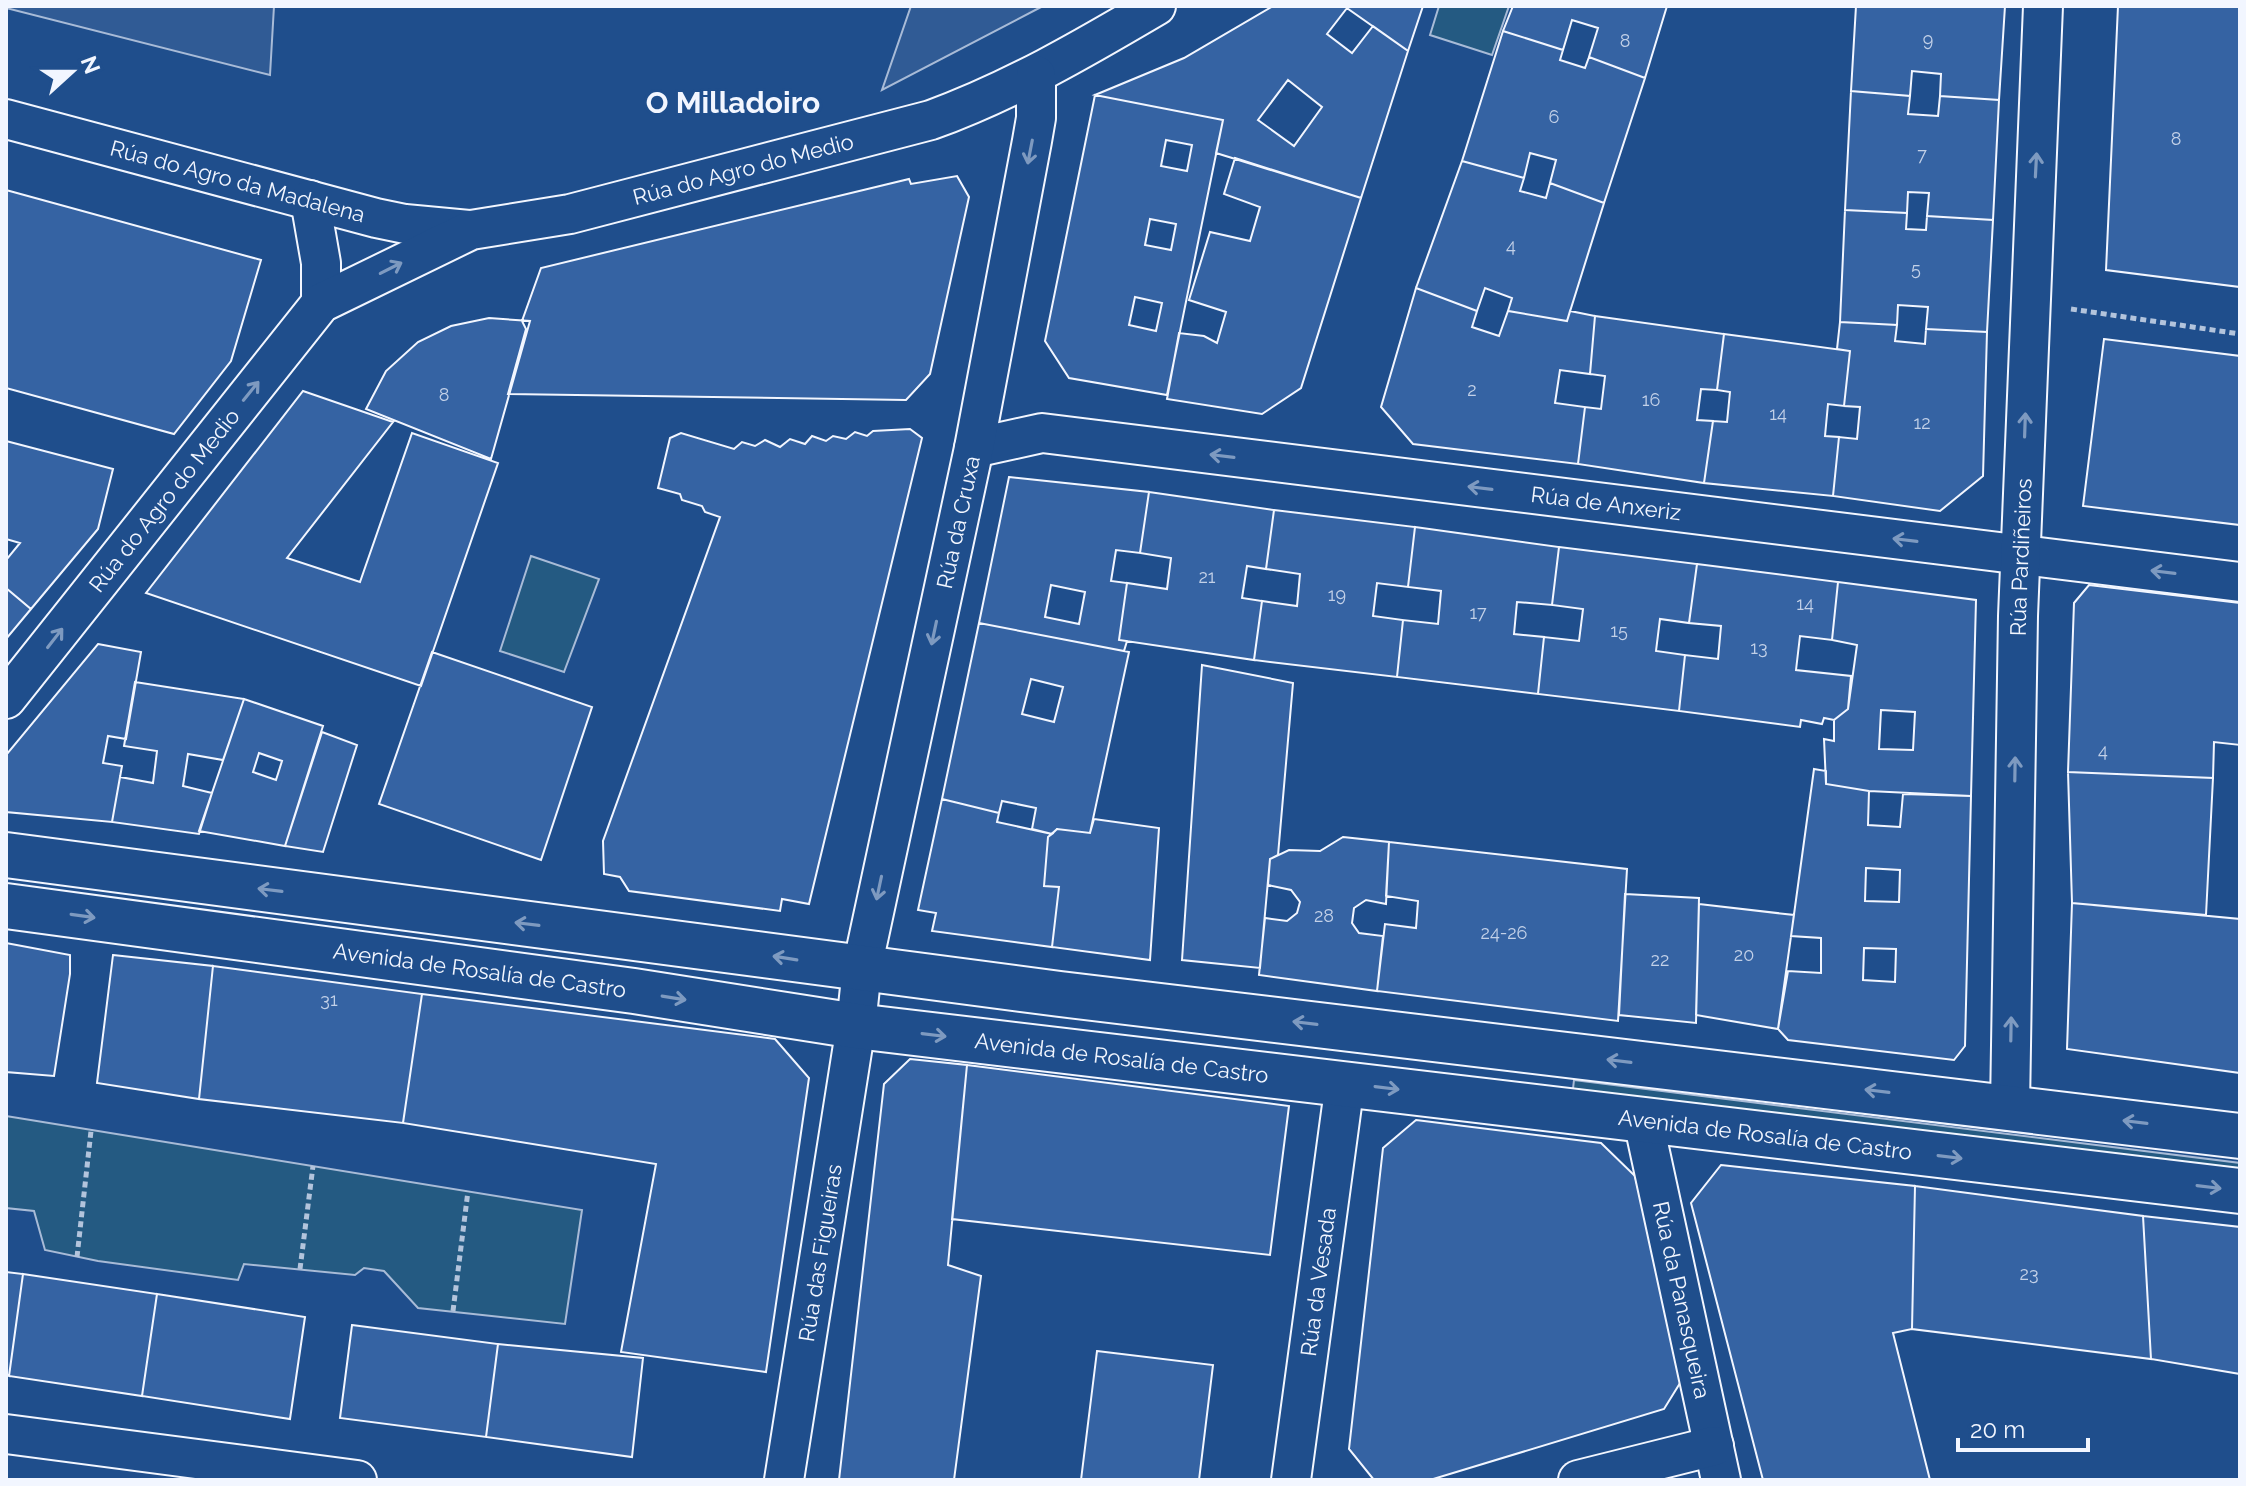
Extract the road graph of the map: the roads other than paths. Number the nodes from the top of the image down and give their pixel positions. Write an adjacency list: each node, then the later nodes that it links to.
1 (1156, 6): 3 (street, Rúa do Agro do Medio)
2 (2043, 6): 9 (street, Rúa Pardiñeiros, one-way to 2)
3 (1036, 75): 6 (street, Rúa do Agro do Medio); 8 (street, Rúa da Cruxa, one-way to 8)
4 (6, 119): 5 (street, Rúa do Agro da Madalena)
5 (310, 200): 6 (street, Rúa do Agro da Madalena); 7 (street)
6 (471, 230): 7 (street, Rúa do Agro do Medio, one-way to 6)
7 (321, 303): 11 (street, Rúa do Agro do Medio, one-way to 7)
8 (974, 448): 9 (street, Rúa de Anxeriz, one-way to 8); 14 (street, Rúa da Cruxa, one-way to 14)
9 (2021, 555): 10 (street, Rúa de Anxeriz, one-way to 9); 17 (street, Rúa Pardiñeiros, one-way to 9)
10 (2240, 582)
11 (6, 699)
12 (6, 855): 14 (highway, one-way to 12)
13 (6, 906): 15 (highway, Avenida de Rosalía de Castro, one-way to 15)
14 (862, 968): 15 (street, Rúa da Cruxa); 17 (highway, one-way to 14)
15 (856, 1026): 16 (highway, Avenida de Rosalía de Castro, one-way to 16); 24 (street, Rúa das Figueiras)
16 (1345, 1083): 18 (highway, Avenida de Rosalía de Castro, one-way to 18); 25 (street, Rúa da Vesada)
17 (2010, 1107): 19 (highway, one-way to 17)
18 (1643, 1120): 20 (highway, Avenida de Rosalía de Castro, one-way to 20); 22 (street, Rúa da Panasqueira)
19 (2240, 1136)
20 (2240, 1191)
21 (6, 1434): 23 (street)
22 (1718, 1463): 26 (street)
23 (357, 1480)
24 (784, 1480)
25 (1291, 1480)
26 (1578, 1480)

